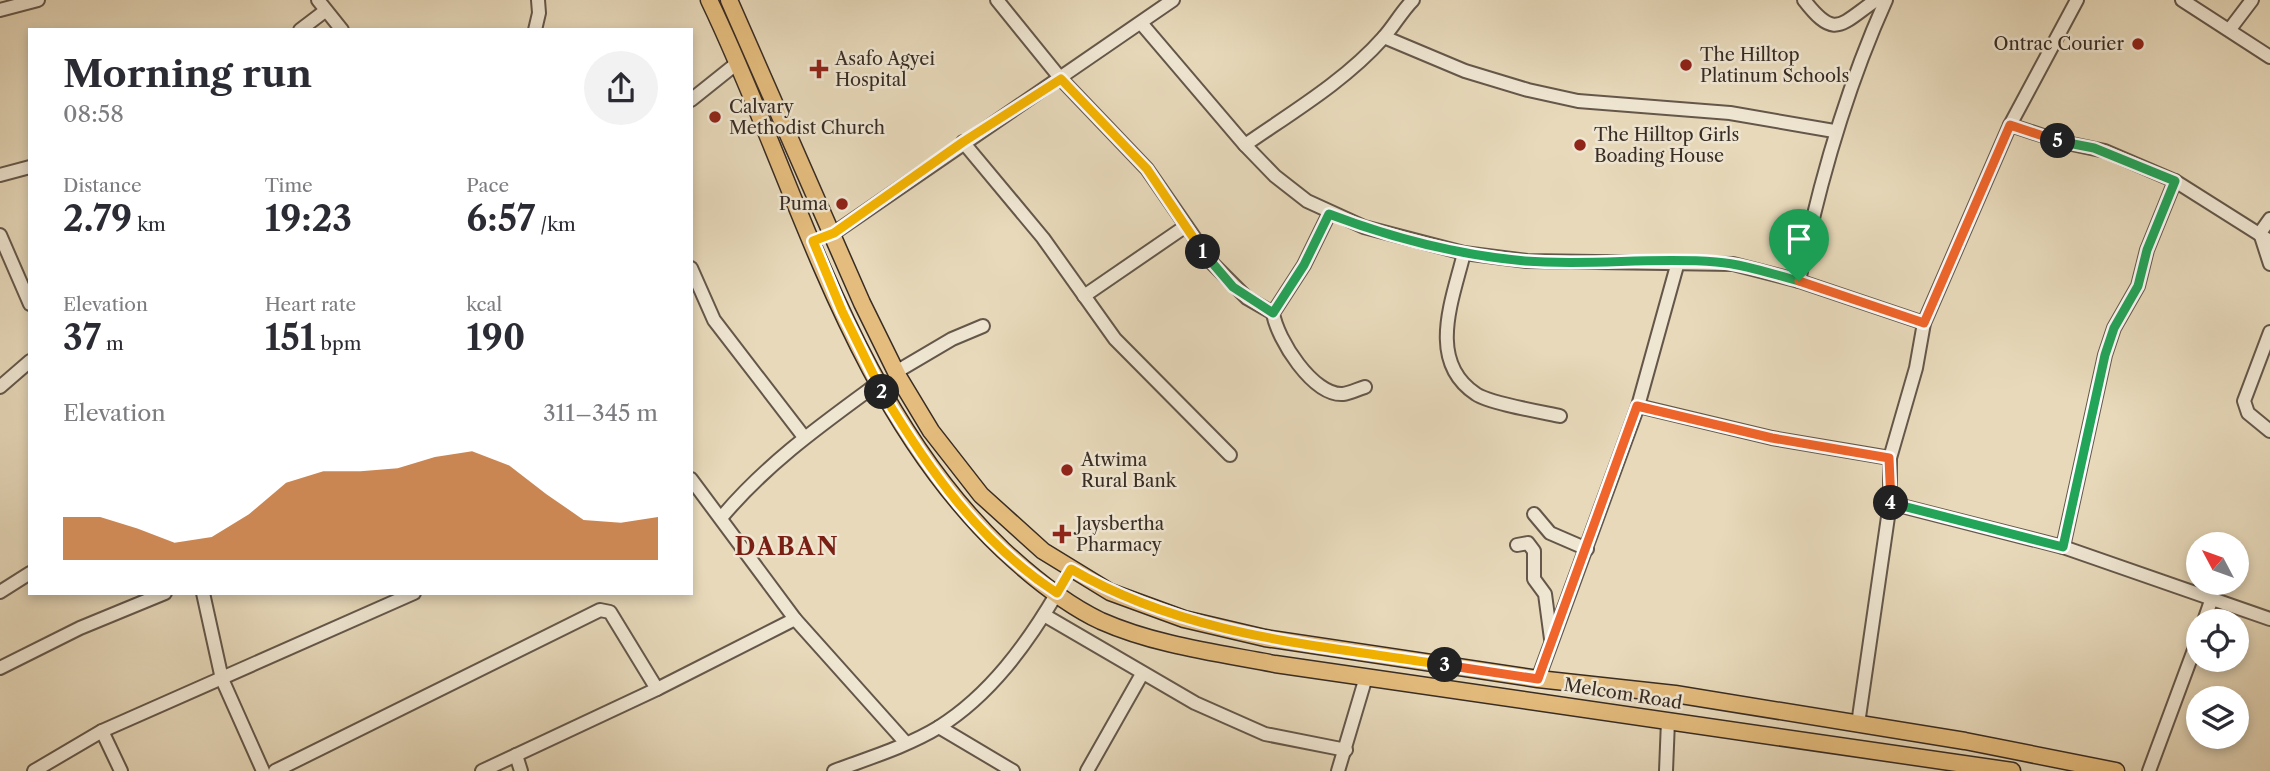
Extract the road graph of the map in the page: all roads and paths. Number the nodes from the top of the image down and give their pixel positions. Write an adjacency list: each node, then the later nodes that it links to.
1 (38, 0): 15 (street)
2 (538, 0): 19 (street)
3 (709, 0): 23 (main road, Melcom Road)
4 (729, 0): 36 (main road)
5 (997, 0): 24 (street)
6 (1173, 0): 16 (street)
7 (1413, 0): 21 (street)
8 (1804, 0): 9 (street)
9 (1876, 0)
10 (1886, 0): 27 (street)
11 (2077, 0): 26 (street)
12 (2182, 0): 20 (street)
13 (2252, 0): 20 (street)
14 (321, 5): 17 (street); 18 (street)
15 (0, 10)
16 (1141, 23): 24 (street); 29 (street)
17 (302, 28)
18 (340, 28)
19 (536, 28)
20 (2230, 29): 22 (street)
21 (1384, 37): 27 (street); 29 (street)
22 (2270, 57)
23 (736, 64): 25 (street); 39 (main road, Melcom Road)
24 (1061, 79): 28 (street); 35 (street)
25 (693, 97)
26 (2010, 125): 32 (street); 48 (street)
27 (1834, 131): 44 (street)
28 (963, 142): 36 (street); 45 (street)
29 (1245, 145): 33 (street)
30 (28, 168): 31 (street)
31 (0, 175)
32 (2175, 181): 38 (street); 67 (street)
33 (1329, 214): 40 (street); 47 (street)
34 (2270, 219): 38 (street)
35 (1186, 226): 45 (street); 47 (street)
36 (834, 233): 39 (main road); 52 (main road)
37 (0, 235): 46 (street)
38 (2265, 237): 42 (street)
39 (813, 241): 53 (main road, Melcom Road)
40 (1465, 253): 41 (street); 57 (street)
41 (1678, 262): 44 (street); 56 (street)
42 (2270, 264)
43 (693, 272): 59 (street)
44 (1799, 281): 48 (street)
45 (1084, 296): 60 (street)
46 (28, 299)
47 (1273, 313): 55 (street)
48 (1924, 323): 61 (street)
49 (983, 326): 52 (street)
50 (2270, 332): 58 (street)
51 (28, 363): 54 (street)
52 (896, 372): 69 (main road)
53 (877, 384): 59 (street); 72 (main road, Melcom Road)
54 (0, 387)
55 (1364, 387)
56 (1637, 406): 61 (street); 68 (street)
57 (1560, 416)
58 (2270, 431)
59 (804, 437): 65 (street)
60 (1230, 454)
61 (1889, 458): 63 (street)
62 (693, 482): 65 (street)
63 (1890, 503): 67 (street); 90 (street)
64 (1534, 514): 68 (street)
65 (722, 518): 79 (street)
66 (1517, 545): 81 (street)
67 (2063, 547): 76 (street)
68 (1587, 549): 81 (street)
69 (1071, 569): 72 (main road); 87 (main road)
70 (28, 574): 71 (street)
71 (0, 592)
72 (1057, 593): 78 (street); 85 (main road, Melcom Road)
73 (160, 595): 82 (street)
74 (203, 595): 86 (street)
75 (410, 595): 86 (street)
76 (2212, 598): 77 (street); 80 (street)
77 (2208, 609)
78 (1044, 615): 84 (street); 91 (street)
79 (795, 619): 88 (street); 93 (street)
80 (2270, 619)
81 (1551, 643): 87 (street)
82 (1, 666)
83 (2186, 671): 110 (street)
84 (1142, 674): 95 (street); 105 (street)
85 (1366, 677): 89 (main road, Melcom Road); 95 (street)
86 (222, 679): 92 (street); 99 (street)
87 (1538, 679): 90 (main road)
88 (657, 689): 96 (street); 100 (street)
89 (1668, 721): 94 (main road, Melcom Road); 107 (street)
90 (1858, 724): 94 (main road); 109 (main road)
91 (939, 727): 93 (street); 104 (street)
92 (102, 731): 97 (street); 98 (street)
93 (906, 743): 103 (street)
94 (1854, 750): 108 (main road, Melcom Road)
95 (1346, 751): 106 (street)
96 (516, 755): 101 (street); 102 (street)
97 (34, 771)
98 (121, 771)
99 (262, 771)
100 (275, 771)
101 (482, 771)
102 (521, 771)
103 (834, 771)
104 (1013, 771)
105 (1087, 771)
106 (1338, 771)
107 (1667, 771)
108 (2012, 771)
109 (2116, 771)
110 (2149, 771)

